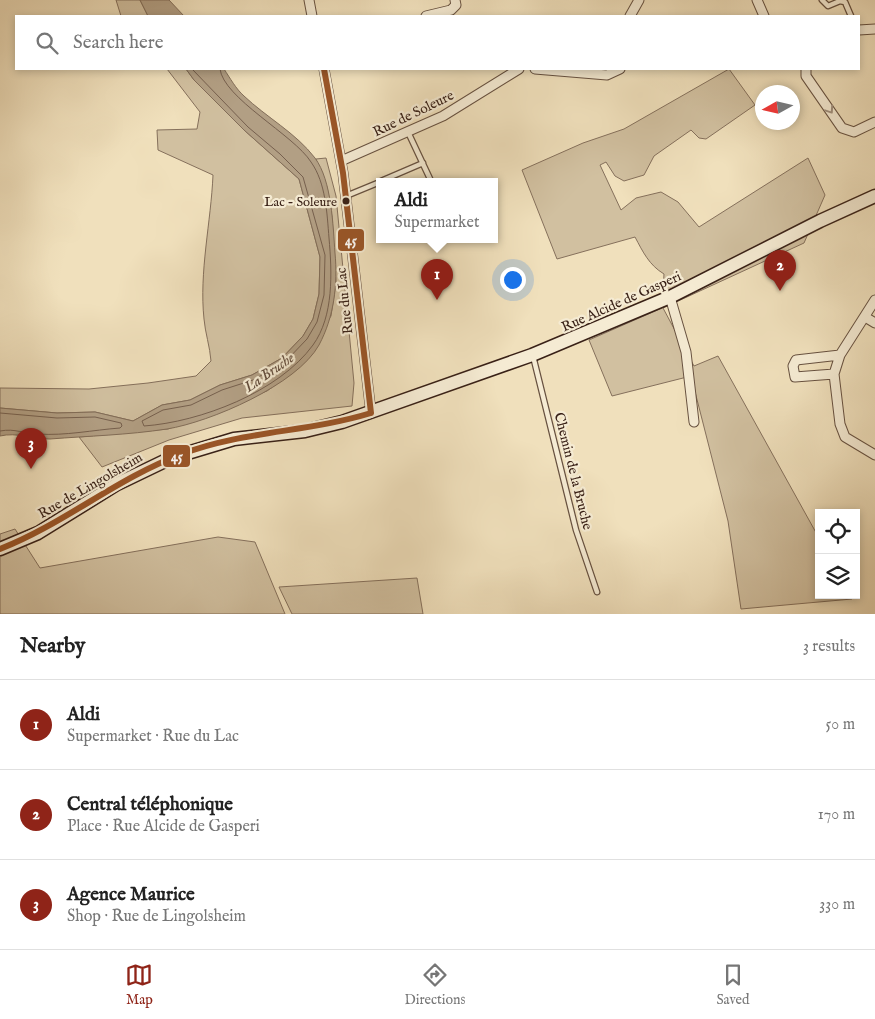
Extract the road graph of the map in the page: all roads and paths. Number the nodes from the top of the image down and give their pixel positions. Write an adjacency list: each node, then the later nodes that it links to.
1 (309, 0): 6 (street)
2 (455, 0): 7 (street)
3 (639, 0): 8 (street)
4 (757, 0): 9 (street)
5 (822, 0): 10 (lane)
6 (312, 15)
7 (430, 15)
8 (631, 15)
9 (764, 15)
10 (851, 15)
11 (875, 29): 12 (street)
12 (860, 30)
13 (324, 70): 20 (street, Rue du Lac)
14 (517, 70): 19 (street, Rue de Soleure)
15 (547, 70): 16 (street)
16 (618, 70)
17 (806, 70): 18 (street, one-way to 18)
18 (875, 122)
19 (408, 132): 20 (street, Rue de Soleure); 21 (lane)
20 (342, 161): 25 (street, Rue du Lac)
21 (424, 163): 22 (lane); 23 (lane)
22 (389, 178)
23 (430, 178)
24 (376, 184): 25 (lane)
25 (346, 196): 34 (street, Rue du Lac)
26 (875, 196): 27 (main road, Rue Alcide de Gasperi)
27 (670, 297): 31 (main road, Rue Alcide de Gasperi); 35 (street)
28 (875, 300): 29 (street)
29 (865, 317): 30 (street); 32 (street)
30 (875, 323)
31 (532, 355): 34 (main road, Rue Alcide de Gasperi); 38 (lane, Chemin de la Bruche)
32 (840, 355): 33 (street); 33 (street)
33 (834, 374): 36 (street)
34 (371, 413): 37 (main road, Rue de Lingolsheim)
35 (694, 422)
36 (875, 455)
37 (0, 549)
38 (597, 592)

